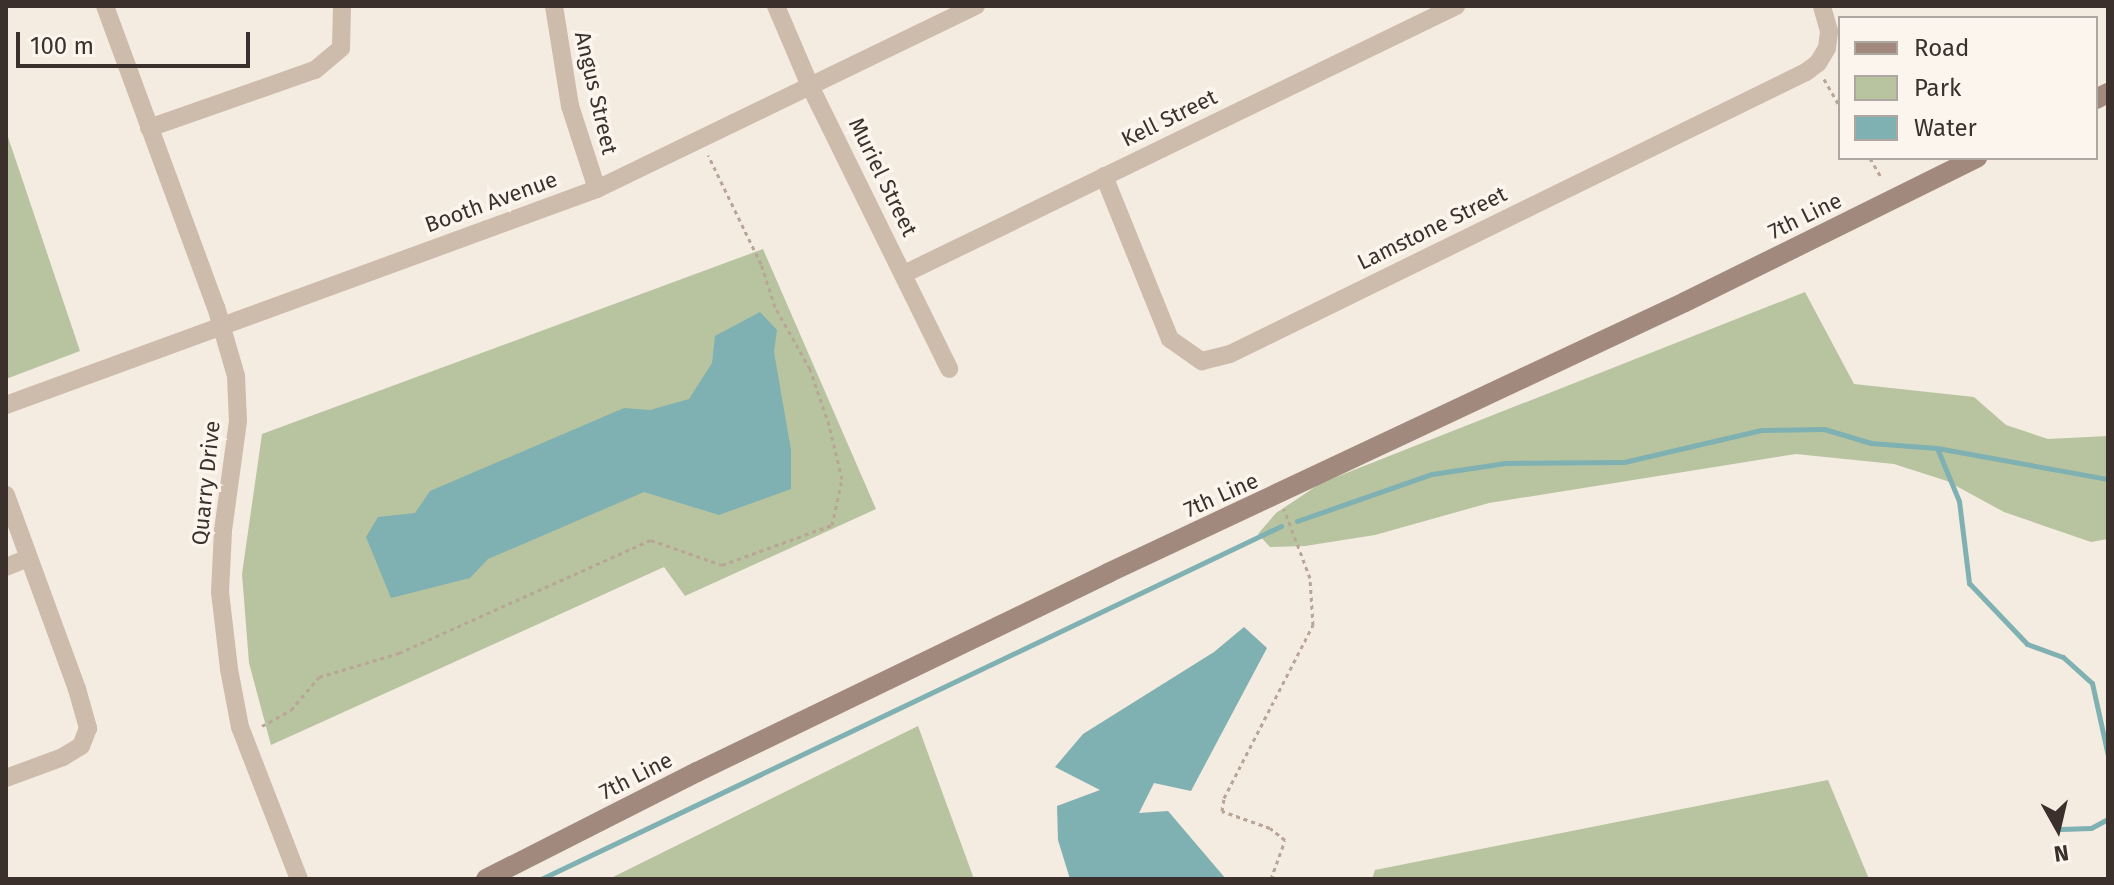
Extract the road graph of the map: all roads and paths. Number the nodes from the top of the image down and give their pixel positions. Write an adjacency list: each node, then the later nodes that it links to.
1 (105, 6): 11 (street, Quarry Drive)
2 (342, 6): 11 (street)
3 (554, 6): 17 (street, Angus Street)
4 (776, 6): 9 (street, Muriel Street)
5 (976, 6): 9 (street, Booth Avenue)
6 (1456, 6): 15 (street, Kell Street)
7 (1822, 6): 15 (street, Lamstone Street)
8 (1822, 77): 10 (path)
9 (811, 88): 17 (street, Booth Avenue); 18 (street, Muriel Street)
10 (1838, 104)
11 (149, 128): 19 (street, Quarry Drive)
12 (707, 152): 26 (path)
13 (1871, 160): 16 (path)
14 (1973, 160): 23 (street, 7th Line)
15 (1104, 176): 18 (street, Kell Street)
16 (1881, 177)
17 (597, 189): 19 (street, Booth Avenue)
18 (904, 274): 20 (street, Muriel Street)
19 (221, 326): 21 (street, Booth Avenue); 28 (street, Quarry Drive)
20 (949, 369)
21 (6, 405)
22 (6, 495): 24 (street)
23 (1279, 495): 29 (street, 7th Line); 30 (path)
24 (28, 558): 25 (street); 27 (street)
25 (6, 567)
26 (262, 726)
27 (6, 778)
28 (299, 879)
29 (486, 879)
30 (1271, 879)

